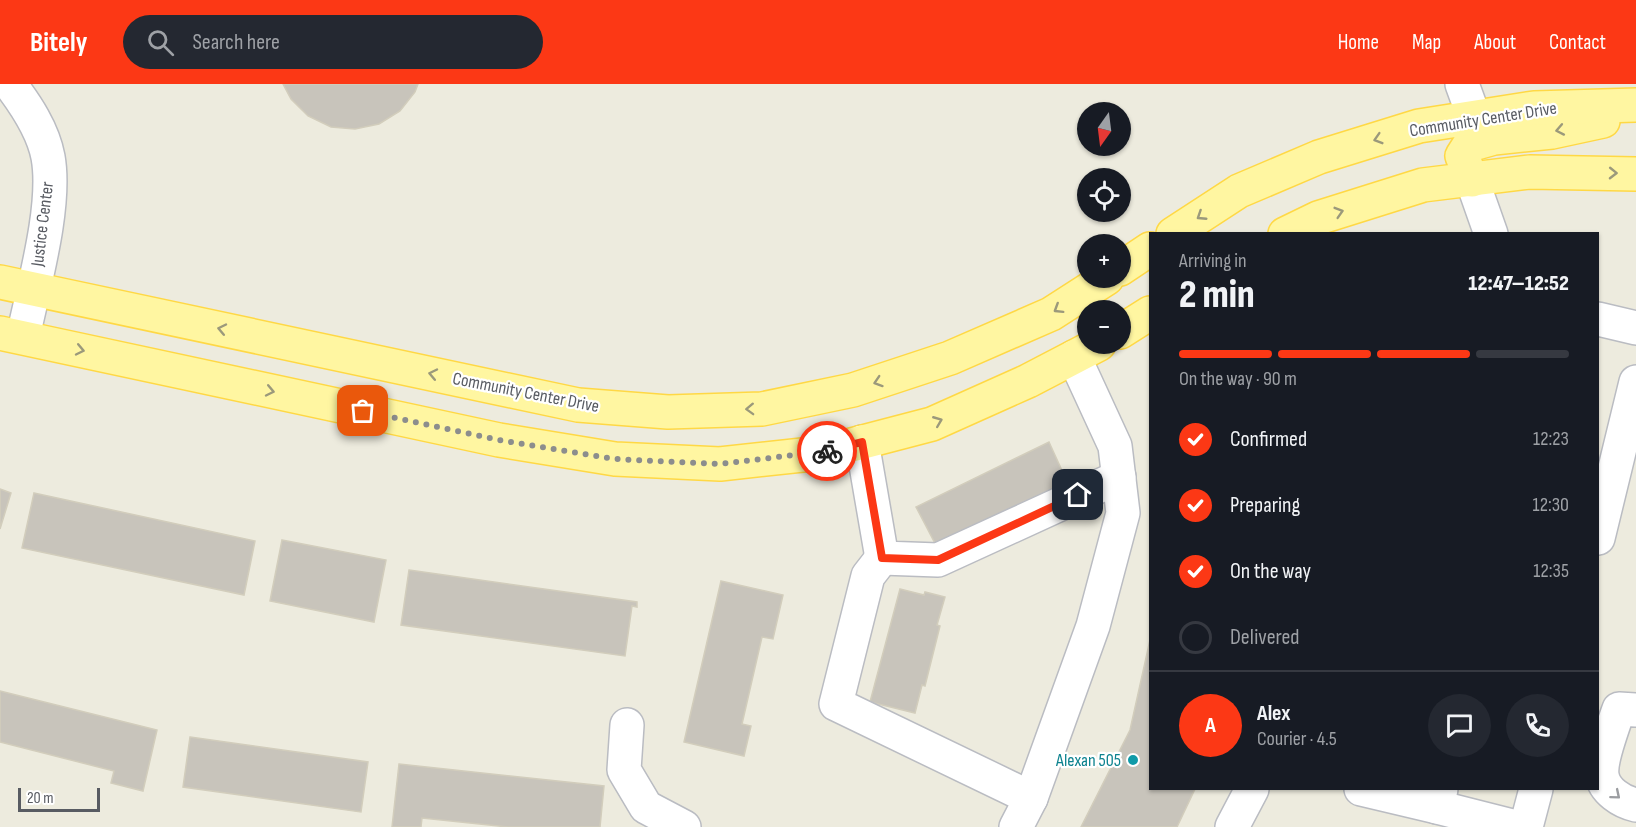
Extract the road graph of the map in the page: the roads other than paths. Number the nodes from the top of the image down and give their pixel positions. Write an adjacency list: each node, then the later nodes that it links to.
1 (10, 84): 14 (lane, Justice Center)
2 (1462, 84): 4 (lane)
3 (1636, 107): 4 (main road, Community Center Drive); 6 (main road, one-way to 6)
4 (1474, 117): 7 (main road, Community Center Drive, one-way to 7)
5 (1636, 174): 6 (main road, one-way to 5)
6 (1472, 180): 8 (main road, one-way to 6); 9 (lane)
7 (1176, 232)
8 (1289, 232)
9 (1490, 232)
10 (1149, 250): 11 (main road)
11 (1131, 262)
12 (0, 282): 14 (main road, Community Center Drive)
13 (1092, 288): 14 (main road, Community Center Drive, one-way to 14)
14 (33, 289): 19 (lane, Justice Center)
15 (1149, 314): 17 (main road)
16 (1599, 319): 18 (lane)
17 (1131, 325)
18 (1636, 328)
19 (11, 335): 23 (main road, one-way to 23)
20 (1079, 354): 23 (main road, one-way to 20)
21 (1088, 354): 24 (lane)
22 (1636, 382): 25 (lane)
23 (862, 442): 26 (lane)
24 (1119, 477): 26 (lane); 32 (lane)
25 (1599, 534)
26 (882, 558): 32 (lane)
27 (1627, 720): 34 (lane, one-way to 34)
28 (627, 725): 35 (lane)
29 (1251, 790): 37 (lane)
30 (1369, 790): 33 (lane)
31 (1536, 790): 39 (lane)
32 (1031, 798): 36 (lane)
33 (1439, 798): 38 (lane)
34 (1636, 805)
35 (684, 827)
36 (1016, 827)
37 (1232, 827)
38 (1516, 827)
39 (1526, 827)

